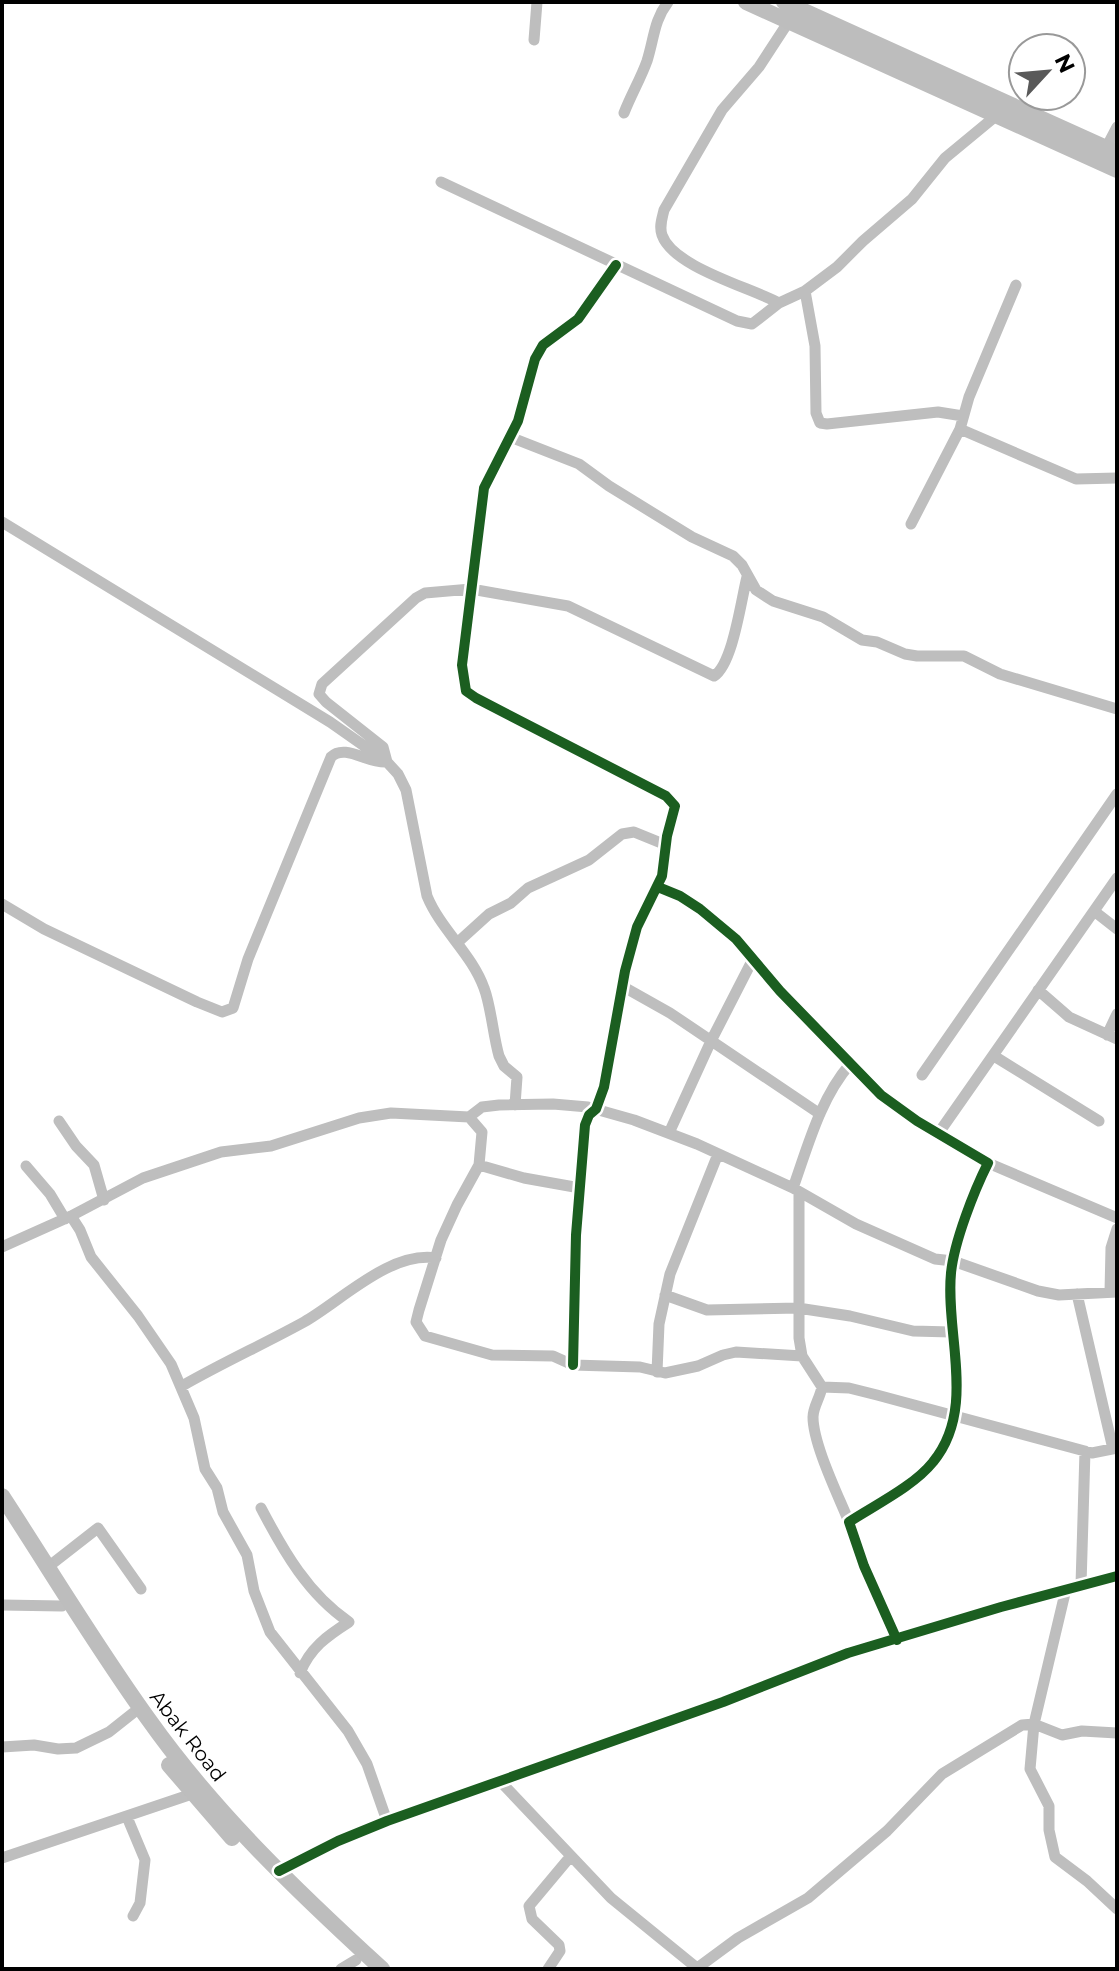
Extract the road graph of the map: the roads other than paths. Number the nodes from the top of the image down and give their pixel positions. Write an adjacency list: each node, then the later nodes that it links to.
1 (537, 2): 6 (street)
2 (668, 2): 7 (street)
3 (746, 2): 5 (highway)
4 (784, 2): 10 (highway)
5 (789, 21): 8 (highway); 16 (street)
6 (534, 40)
7 (624, 113)
8 (997, 115): 11 (highway); 15 (street)
9 (1117, 127): 10 (street)
10 (1112, 151)
11 (1117, 170)
12 (441, 182): 13 (street)
13 (616, 265): 16 (street); 19 (street)
14 (1016, 285): 17 (street)
15 (805, 291): 16 (street); 17 (street)
16 (779, 303)
17 (963, 416): 18 (street)
18 (960, 429): 20 (street); 22 (street)
19 (510, 437): 23 (street); 24 (street)
20 (1117, 478)
21 (2, 522): 26 (street)
22 (911, 524)
23 (747, 577): 24 (street); 25 (street)
24 (471, 589): 26 (street); 28 (street)
25 (1117, 709)
26 (387, 762): 31 (street); 34 (street)
27 (1117, 794): 43 (street)
28 (666, 845): 30 (street); 34 (street)
29 (1117, 878): 32 (street)
30 (658, 887): 35 (street); 36 (street)
31 (2, 904)
32 (1094, 911): 33 (street); 37 (street)
33 (1117, 929)
34 (457, 943): 44 (street)
35 (753, 959): 40 (street); 42 (street)
36 (622, 986): 40 (street); 45 (street)
37 (1038, 990): 39 (street); 41 (street)
38 (1117, 1014): 39 (street)
39 (1112, 1037)
40 (711, 1041): 46 (street); 50 (street)
41 (994, 1056): 49 (street); 51 (street)
42 (850, 1064): 46 (street); 51 (street)
43 (922, 1075)
44 (515, 1105): 45 (street); 47 (street)
45 (596, 1109): 50 (street); 56 (street)
46 (820, 1114): 57 (street)
47 (469, 1117): 54 (street); 58 (street)
48 (59, 1121): 58 (street)
49 (1099, 1121)
50 (669, 1133): 52 (street)
51 (938, 1134): 53 (street)
52 (718, 1154): 57 (street); 67 (street)
53 (988, 1163): 60 (street); 64 (street)
54 (479, 1165): 56 (street); 63 (street)
55 (26, 1166): 59 (street)
56 (580, 1188): 71 (street)
57 (796, 1190): 64 (street); 68 (street)
58 (104, 1200): 59 (street)
59 (68, 1218): 62 (street); 73 (street)
60 (1117, 1218)
61 (1117, 1229): 65 (street)
62 (2, 1247)
63 (436, 1258): 71 (street); 73 (street)
64 (953, 1261): 66 (street); 69 (street)
65 (1114, 1292): 66 (street)
66 (1077, 1294): 76 (street)
67 (665, 1295): 68 (street); 72 (street)
68 (798, 1308): 69 (street); 70 (street)
69 (951, 1332): 75 (street)
70 (802, 1356): 72 (street); 74 (street)
71 (573, 1365): 72 (street)
72 (657, 1372)
73 (182, 1386): 90 (street)
74 (822, 1387): 75 (street); 81 (street)
75 (953, 1416): 77 (street); 81 (street)
76 (1115, 1448): 77 (street)
77 (1085, 1451): 84 (street)
78 (2, 1496): 82 (highway, Abak Road)
79 (261, 1508): 90 (street)
80 (2, 1514): 82 (highway, Abak Road)
81 (849, 1522): 89 (street)
82 (45, 1569): 85 (street); 88 (highway, Abak Road); 101 (highway, Abak Road)
83 (1117, 1576): 84 (street)
84 (1081, 1585): 86 (street)
85 (141, 1589)
86 (1066, 1589): 89 (street); 92 (street)
87 (2, 1605): 88 (street)
88 (62, 1606): 91 (highway, Abak Road)
89 (897, 1640): 95 (street)
90 (300, 1673): 98 (street)
91 (133, 1713): 94 (street); 96 (highway, Abak Road)
92 (1034, 1724): 93 (street); 102 (street); 105 (street)
93 (1117, 1733)
94 (2, 1747)
95 (500, 1781): 98 (street); 99 (street)
96 (192, 1794): 97 (street); 104 (highway, Abak Road)
97 (127, 1817): 100 (street); 103 (street)
98 (387, 1821): 101 (street)
99 (570, 1857): 105 (street); 108 (street)
100 (2, 1858)
101 (279, 1871): 107 (highway, Abak Road)
102 (1117, 1909)
103 (133, 1916)
104 (362, 1964): 106 (street)
105 (696, 1968)
106 (341, 1969)
107 (382, 1969)
108 (548, 1969)

